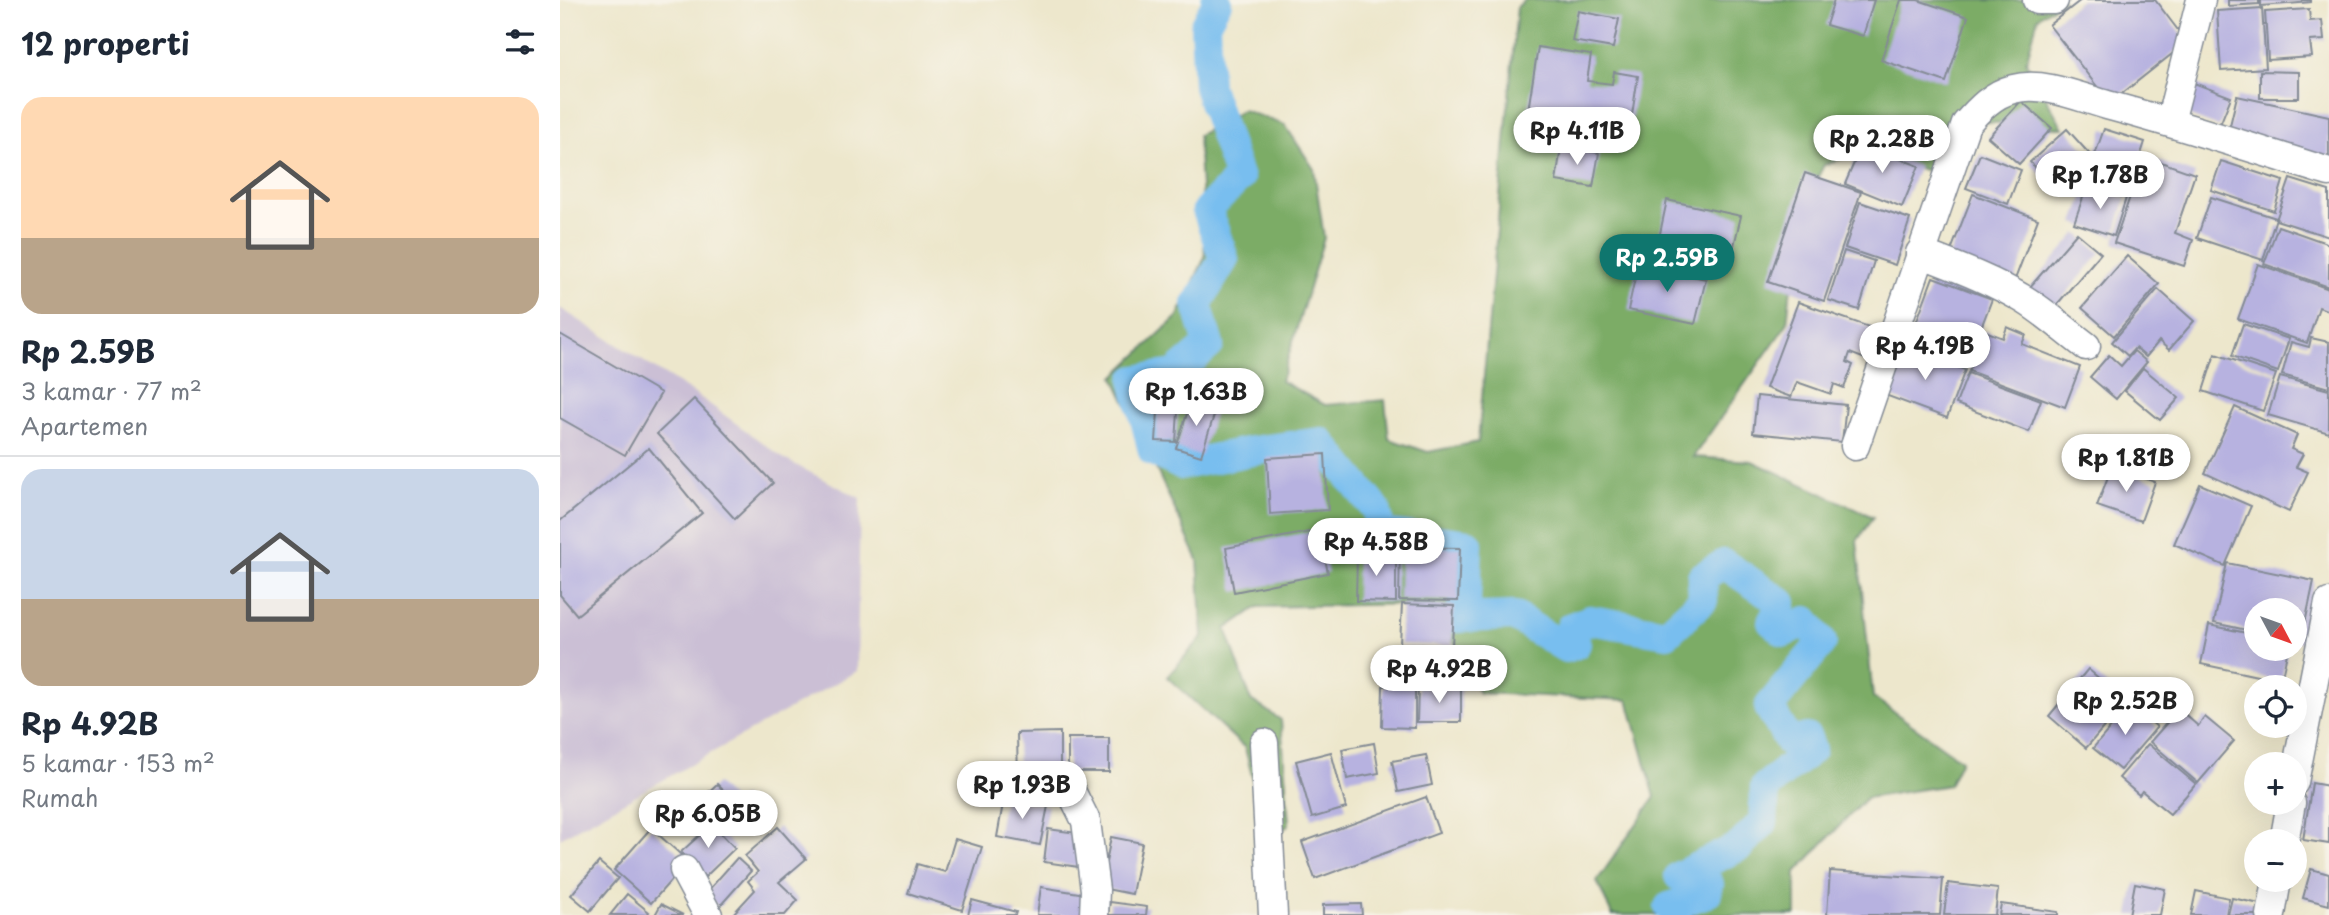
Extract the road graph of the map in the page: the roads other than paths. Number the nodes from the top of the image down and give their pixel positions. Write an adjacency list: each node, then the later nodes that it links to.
1 (2037, 0): 2 (street)
2 (2054, 0)
3 (2201, 0): 4 (street)
4 (2171, 122): 5 (street); 6 (street)
5 (2329, 172)
6 (1920, 253): 7 (street); 8 (street)
7 (2086, 346)
8 (1855, 446)
9 (2329, 603): 10 (street)
10 (2318, 712): 12 (street)
11 (1264, 743): 18 (street)
12 (2304, 752)
13 (1069, 787): 17 (street)
14 (684, 870): 16 (street)
15 (2275, 892): 19 (street)
16 (708, 915)
17 (1094, 915)
18 (1273, 915)
19 (2271, 915)

